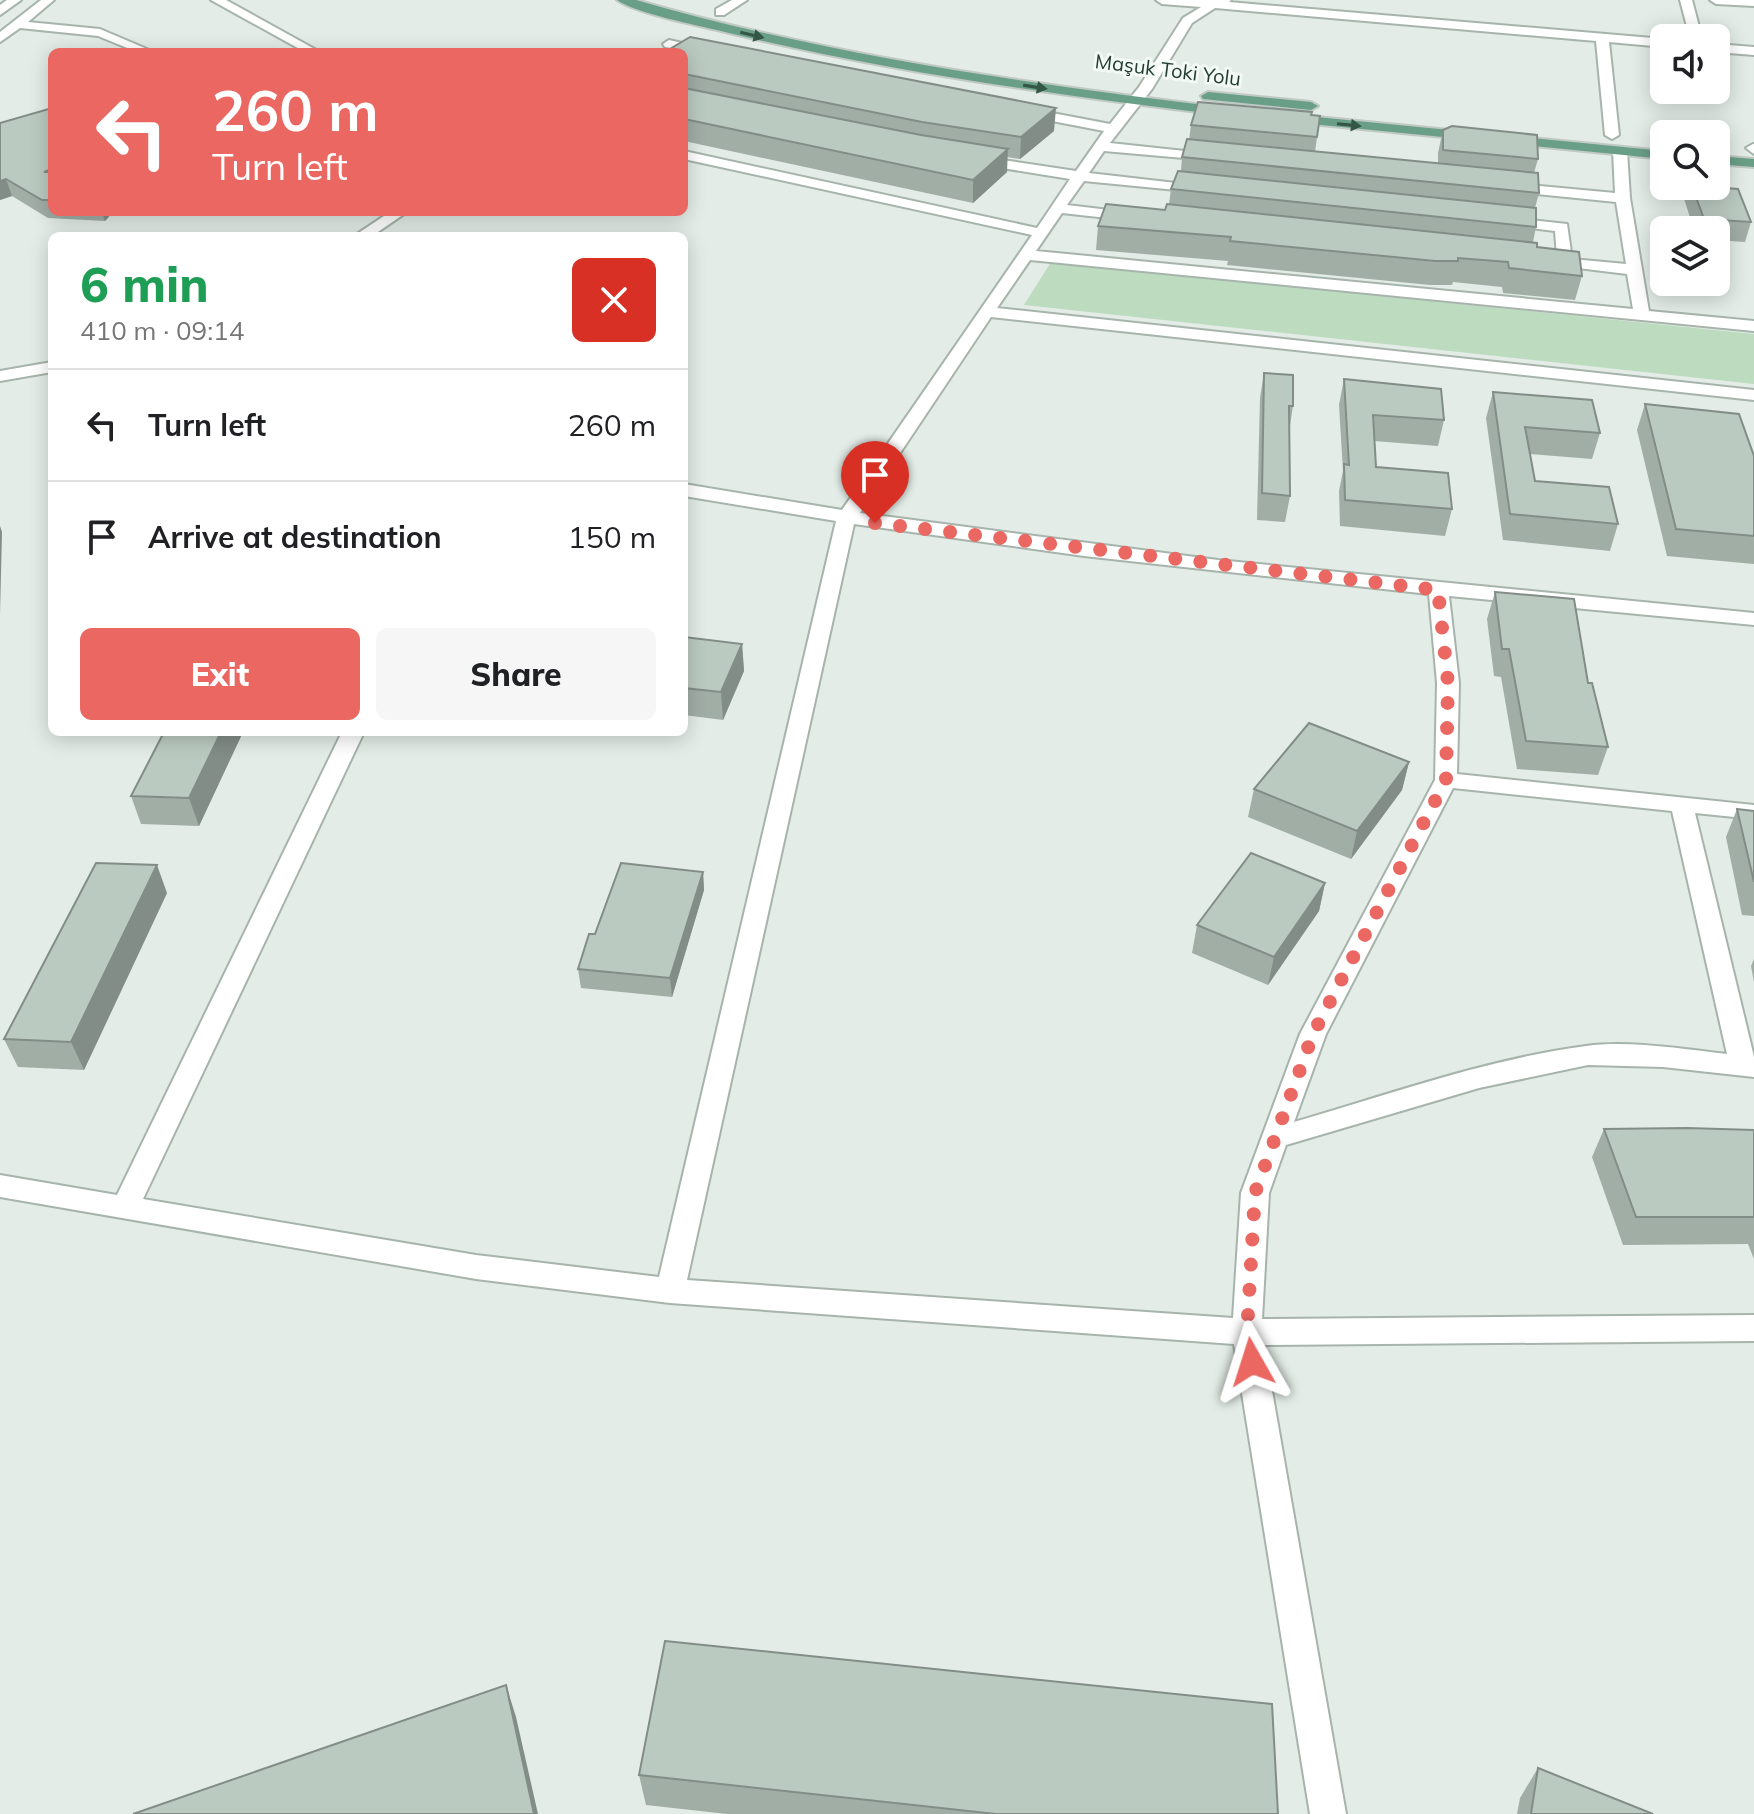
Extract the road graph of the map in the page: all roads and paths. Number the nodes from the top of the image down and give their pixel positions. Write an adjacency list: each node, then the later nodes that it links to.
1 (15, 0): 12 (street)
2 (48, 0): 16 (street)
3 (217, 0): 26 (street)
4 (623, 0): 15 (main road)
5 (675, 0): 13 (main road)
6 (741, 0): 13 (street)
7 (1162, 0): 10 (street)
8 (1686, 0): 17 (street)
9 (1716, 0): 11 (street)
10 (1218, 2): 20 (street); 31 (street)
11 (1754, 2)
12 (0, 11)
13 (720, 12): 14 (main road)
14 (754, 20)
15 (703, 23): 23 (street); 31 (main road, one-way to 31)
16 (17, 24): 19 (street); 25 (street)
17 (1692, 24)
18 (810, 33): 21 (main road)
19 (0, 38)
20 (1602, 38): 22 (street); 34 (street)
21 (852, 42)
22 (1650, 42)
23 (669, 44): 27 (street); 30 (street)
24 (867, 44): 31 (main road, Maşuk Toki Yolu)
25 (138, 48)
26 (307, 48)
27 (662, 48)
28 (1730, 49): 29 (street)
29 (1754, 51)
30 (727, 53)
31 (1141, 95): 33 (street); 34 (main road)
32 (1011, 109): 33 (street)
33 (1114, 129): 36 (street)
34 (1619, 141): 38 (main road); 47 (street)
35 (1730, 145): 37 (main road)
36 (1100, 146): 41 (street); 44 (street)
37 (1754, 148)
38 (1650, 151)
39 (688, 156): 54 (street)
40 (964, 158): 44 (street)
41 (1227, 159)
42 (1730, 161): 43 (main road)
43 (1754, 163)
44 (1080, 176): 46 (street); 48 (street)
45 (1497, 186): 49 (street)
46 (1214, 191)
47 (1623, 198): 49 (street); 58 (street)
48 (1058, 208): 51 (street); 54 (street)
49 (1561, 209): 52 (street); 57 (street)
50 (394, 216): 53 (street)
51 (1153, 218)
52 (1486, 219)
53 (368, 232)
54 (1041, 233): 55 (street)
55 (1025, 255): 59 (street); 60 (street)
56 (1533, 260): 57 (street)
57 (1565, 263): 58 (street)
58 (1635, 270): 60 (street)
59 (986, 312): 64 (street); 66 (street)
60 (1642, 317): 61 (street)
61 (1754, 326)
62 (48, 368): 63 (street)
63 (0, 376)
64 (1754, 395)
65 (688, 491): 66 (street)
66 (846, 519): 67 (street); 77 (street)
67 (1438, 590): 68 (street); 70 (street)
68 (1754, 619)
69 (351, 736): 76 (street)
70 (1446, 780): 71 (street); 74 (street)
71 (1682, 805): 72 (street); 73 (street)
72 (1754, 812)
73 (1748, 1066): 74 (street)
74 (1275, 1138): 79 (street)
75 (0, 1186): 76 (street)
76 (124, 1209): 77 (street)
77 (670, 1291): 79 (street)
78 (1754, 1328): 79 (street)
79 (1247, 1332): 80 (street)
80 (1328, 1814)

